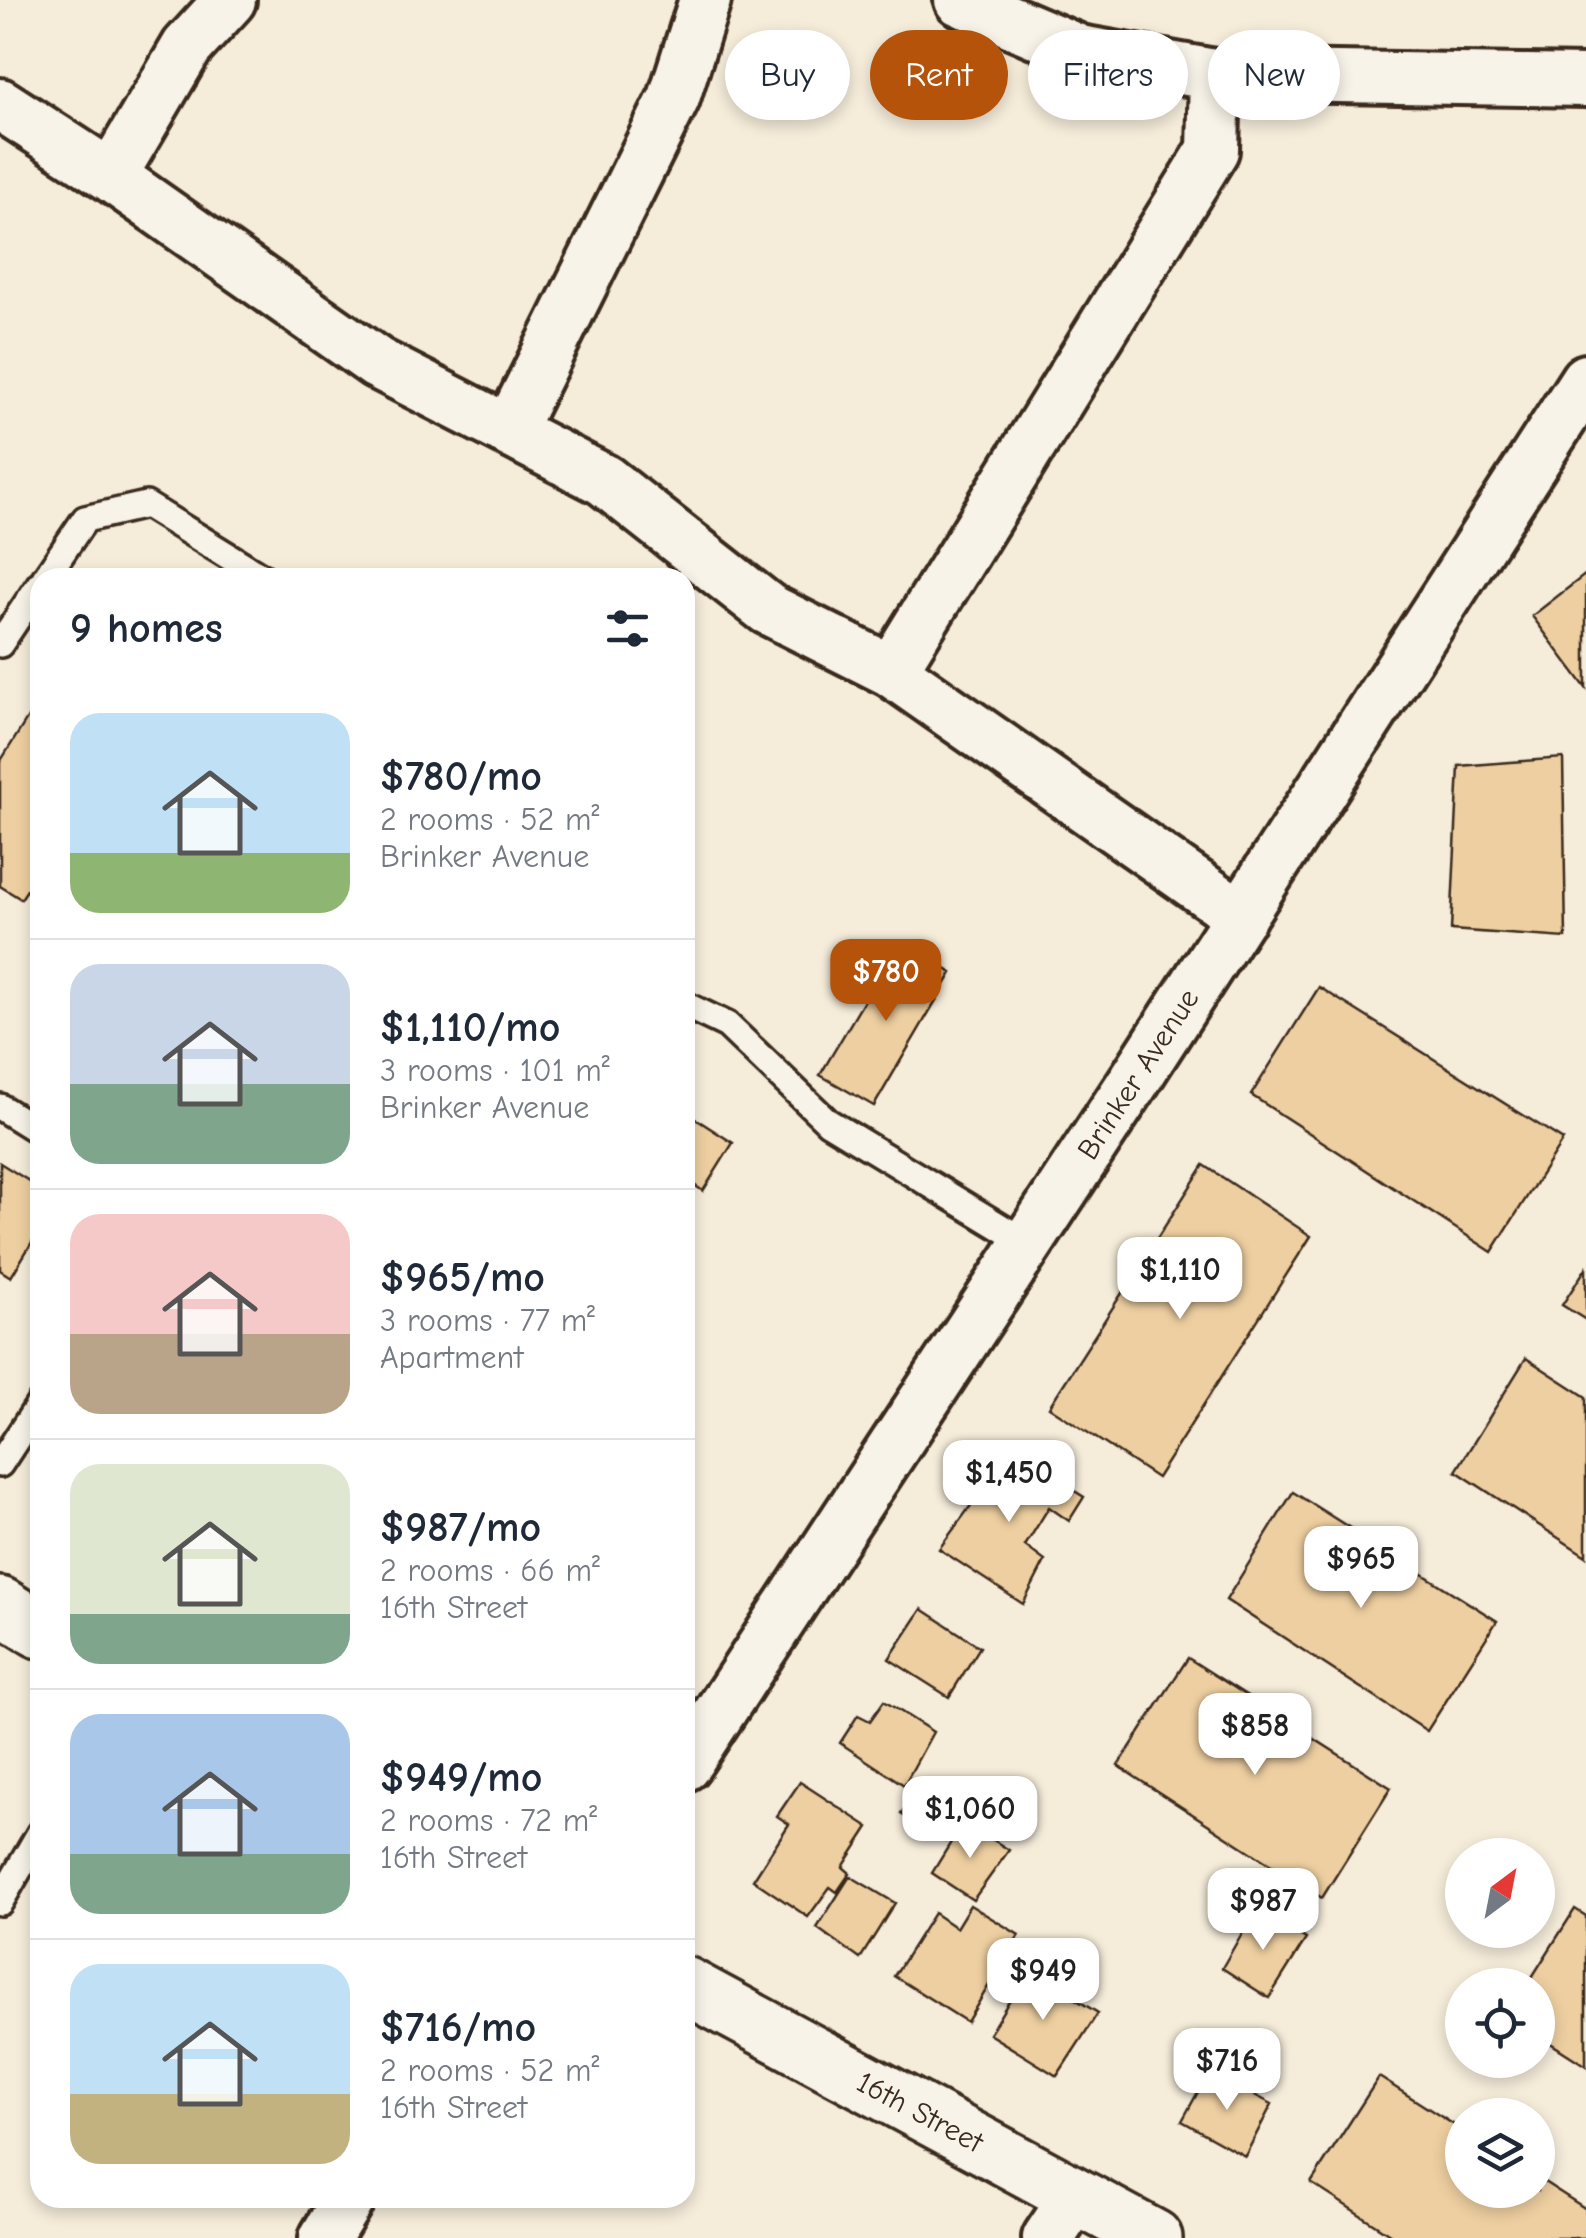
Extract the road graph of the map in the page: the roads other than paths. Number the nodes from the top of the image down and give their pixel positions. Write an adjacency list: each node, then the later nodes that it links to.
1 (230, 0): 9 (street)
2 (705, 0): 11 (street)
3 (960, 0): 4 (street)
4 (1208, 75)
5 (1340, 78): 6 (street)
6 (1586, 81)
7 (0, 104): 9 (street)
8 (1214, 120): 16 (street)
9 (111, 176): 11 (street)
10 (1586, 380): 17 (street, Brinker Avenue)
11 (509, 431): 16 (street)
12 (52, 568): 13 (lane)
13 (248, 568)
14 (30, 599): 15 (lane)
15 (0, 644)
16 (890, 670): 17 (street)
17 (1240, 916): 21 (street, Brinker Avenue)
18 (695, 1010): 21 (lane)
19 (0, 1108): 20 (lane)
20 (30, 1126)
21 (1028, 1243): 26 (street, Brinker Avenue)
22 (30, 1418): 23 (lane)
23 (0, 1464)
24 (0, 1605): 25 (street)
25 (30, 1624)
26 (695, 1749)
27 (30, 1850): 28 (lane)
28 (0, 1902)
29 (695, 1991): 31 (street, 16th Street)
30 (343, 2208): 32 (street)
31 (1062, 2217): 33 (street, 16th Street)
32 (324, 2238)
33 (1154, 2238)

